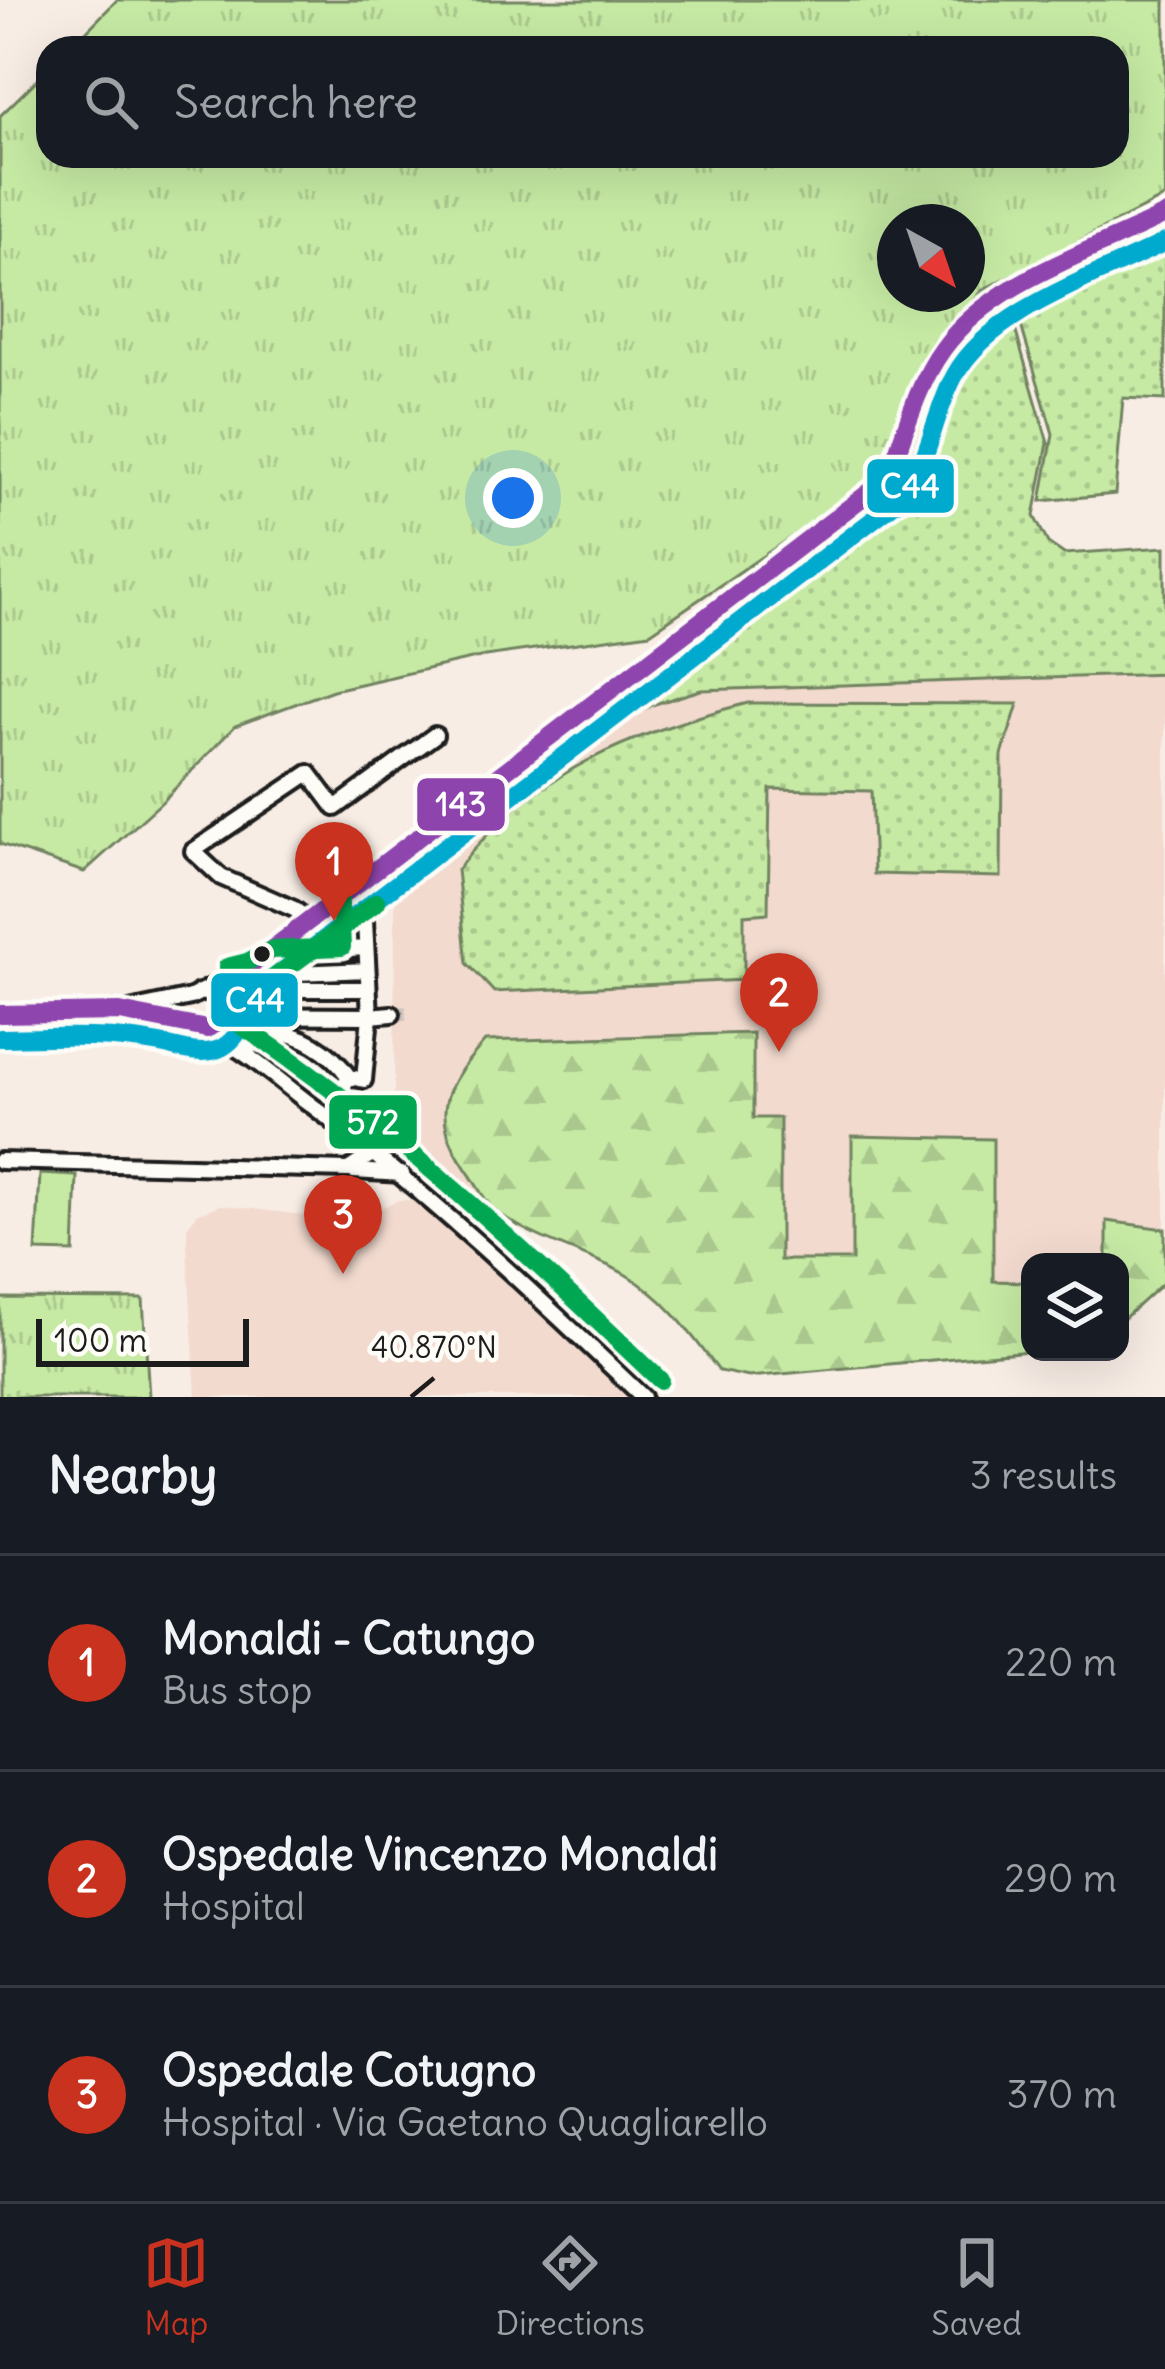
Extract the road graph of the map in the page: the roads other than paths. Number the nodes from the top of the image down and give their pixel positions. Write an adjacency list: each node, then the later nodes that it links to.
1 (1165, 215): 3 (street)
2 (435, 735): 4 (street)
3 (363, 883): 4 (street); 5 (street)
4 (310, 921): 6 (street)
5 (366, 949): 7 (street); 8 (street)
6 (246, 969): 10 (street); 11 (street)
7 (368, 970): 8 (street); 9 (street)
8 (270, 977): 9 (street); 10 (street)
9 (368, 989): 16 (street)
10 (230, 991): 12 (street)
11 (195, 995): 12 (street); 13 (street); 17 (street)
12 (222, 1011): 16 (street); 17 (street); 18 (street)
13 (120, 1012): 14 (street); 17 (street)
14 (0, 1013)
15 (392, 1014): 16 (street)
16 (370, 1016): 19 (street)
17 (197, 1028): 18 (street)
18 (256, 1063): 20 (street)
19 (349, 1077): 19 (street)
20 (375, 1152): 22 (street); 23 (street)
21 (0, 1161): 22 (street)
22 (349, 1170): 23 (street)
23 (402, 1174): 24 (street)
24 (643, 1397)

